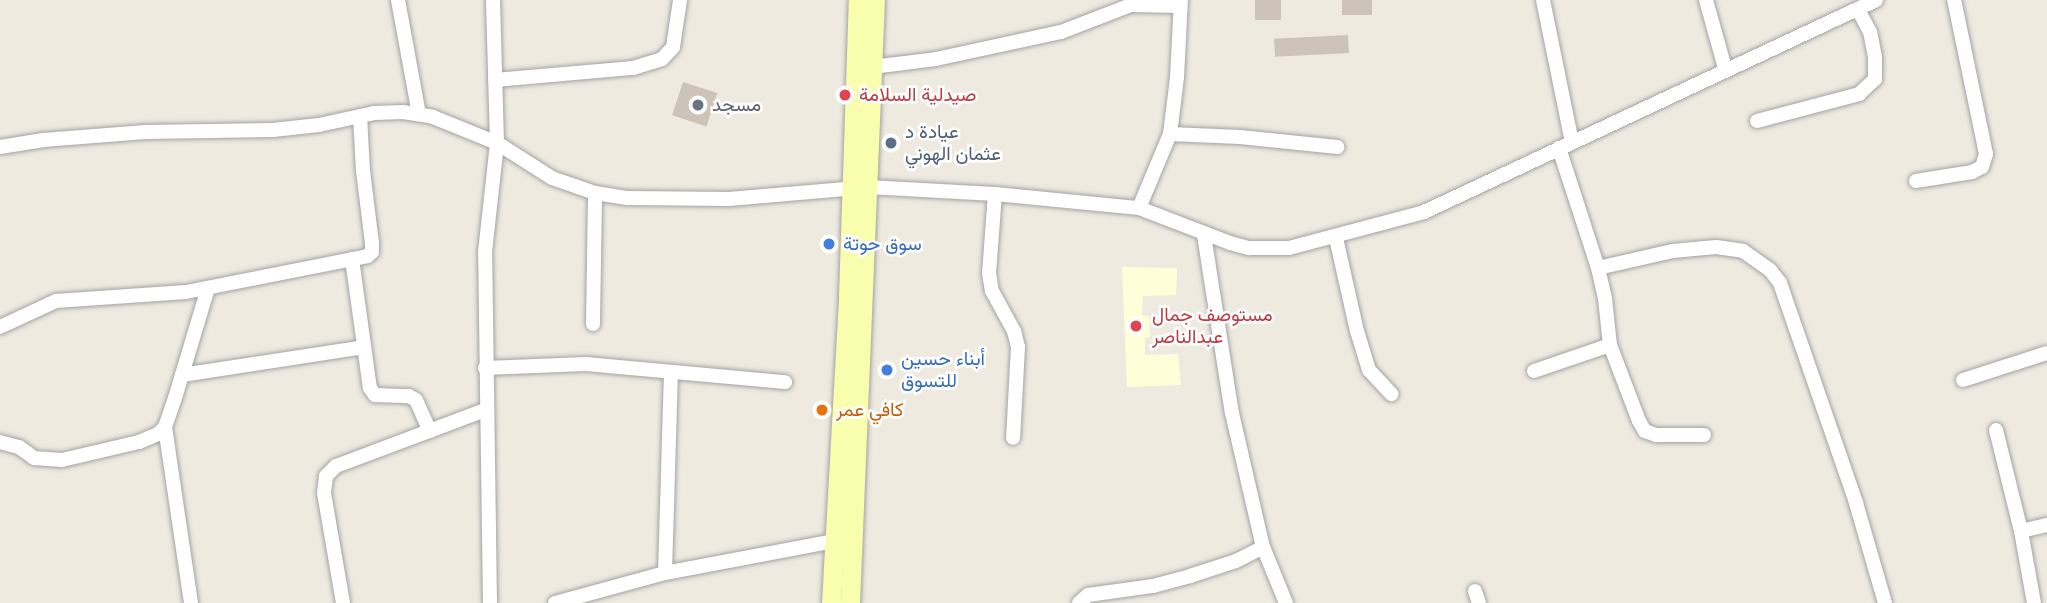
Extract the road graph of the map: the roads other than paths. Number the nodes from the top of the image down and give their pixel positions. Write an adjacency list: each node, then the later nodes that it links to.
1 (398, 0): 15 (street)
2 (493, 0): 14 (street)
3 (680, 0): 14 (street)
4 (858, 0): 25 (main road)
5 (875, 0): 12 (main road)
6 (1543, 0): 19 (street)
7 (1706, 0): 13 (street)
8 (1876, 0): 11 (street)
9 (1954, 0): 24 (street)
10 (1181, 3): 12 (street); 18 (street)
11 (1858, 9): 13 (street); 17 (street)
12 (872, 67): 25 (main road)
13 (1725, 68): 19 (street)
14 (495, 80): 20 (street)
15 (419, 114): 16 (street); 20 (street)
16 (360, 116): 21 (street); 31 (street)
17 (1757, 121)
18 (1170, 134): 22 (street); 28 (street)
19 (1572, 142): 23 (street)
20 (496, 143): 26 (street); 39 (street)
21 (0, 147)
22 (1337, 147)
23 (1559, 148): 30 (street); 32 (street)
24 (1916, 181)
25 (859, 187): 26 (street); 27 (street); 55 (main road); 63 (main road)
26 (595, 193): 34 (street)
27 (995, 194): 28 (street); 51 (street)
28 (1139, 208): 29 (street)
29 (1204, 234): 30 (street); 56 (street)
30 (1336, 238): 45 (street)
31 (352, 260): 33 (street); 37 (street)
32 (1598, 268): 36 (street); 66 (street)
33 (208, 288): 35 (street); 42 (street)
34 (593, 324)
35 (0, 327)
36 (1610, 345): 40 (street); 50 (street)
37 (364, 347): 42 (street); 49 (street)
38 (2047, 353): 43 (street)
39 (485, 368): 41 (street); 46 (street)
40 (1534, 371)
41 (671, 374): 44 (street); 57 (street)
42 (182, 375): 47 (street)
43 (1963, 380)
44 (785, 382)
45 (1391, 394)
46 (485, 410): 49 (street); 60 (street)
47 (165, 427): 52 (street); 58 (street)
48 (1996, 430): 54 (street)
49 (430, 431): 59 (street)
50 (1703, 435)
51 (1013, 438)
52 (0, 442)
53 (2047, 525): 54 (street)
54 (2021, 531): 67 (street)
55 (835, 541): 57 (street); 62 (main road)
56 (1263, 547): 64 (street); 65 (street)
57 (665, 573): 61 (street)
58 (191, 603)
59 (342, 603)
60 (490, 603)
61 (555, 603)
62 (831, 603)
63 (850, 603)
64 (1079, 603)
65 (1286, 603)
66 (1885, 603)
67 (2034, 603)

